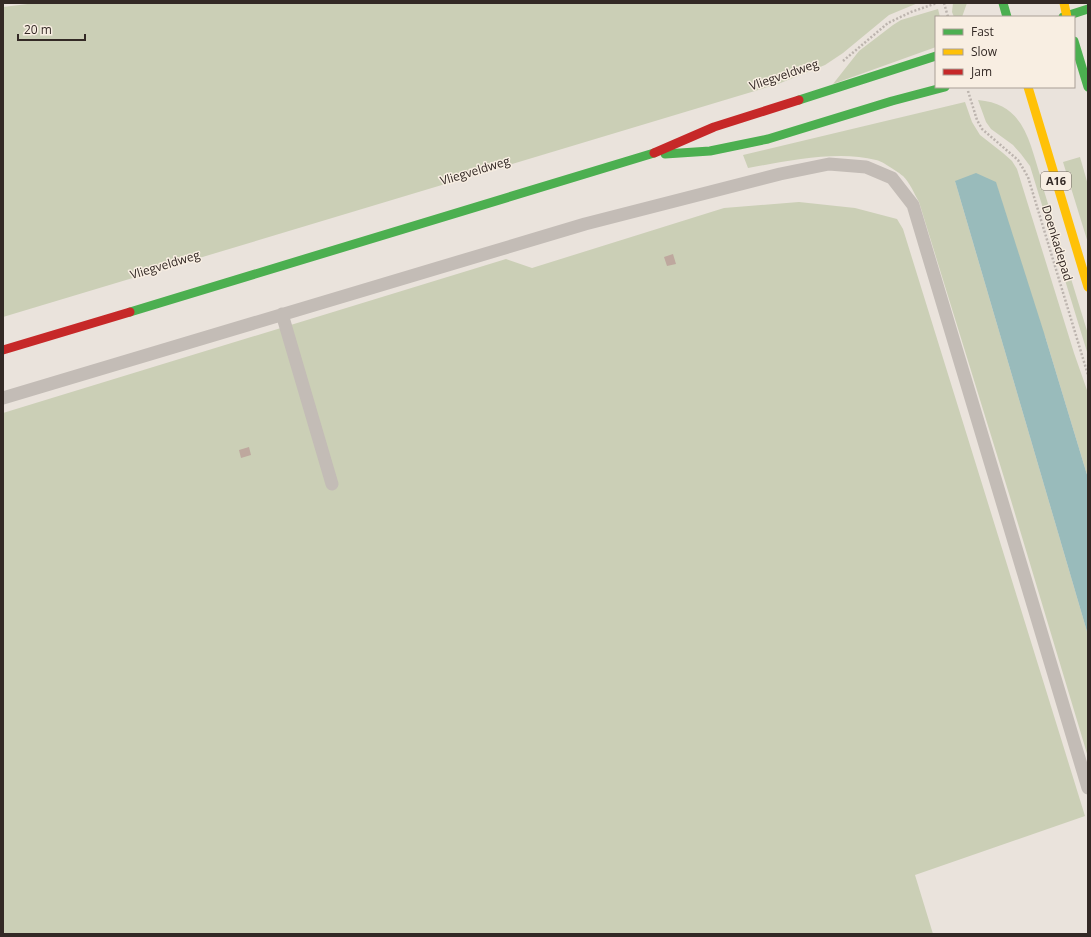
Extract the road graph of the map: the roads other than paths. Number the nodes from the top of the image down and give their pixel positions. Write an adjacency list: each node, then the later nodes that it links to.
1 (1003, 3): 4 (main road)
2 (1064, 3): 5 (main road)
3 (1088, 9): 6 (main road)
4 (1007, 16)
5 (1066, 16)
6 (1069, 16)
7 (1088, 46): 8 (main road)
8 (1075, 47): 10 (main road)
9 (935, 56): 13 (main road)
10 (1088, 87)
11 (941, 88): 13 (main road)
12 (1028, 88): 14 (main road, A16)
13 (648, 156): 16 (main road)
14 (1088, 287)
15 (282, 314): 17 (lane); 18 (lane); 19 (lane)
16 (3, 350)
17 (3, 398)
18 (332, 484)
19 (1088, 788)

